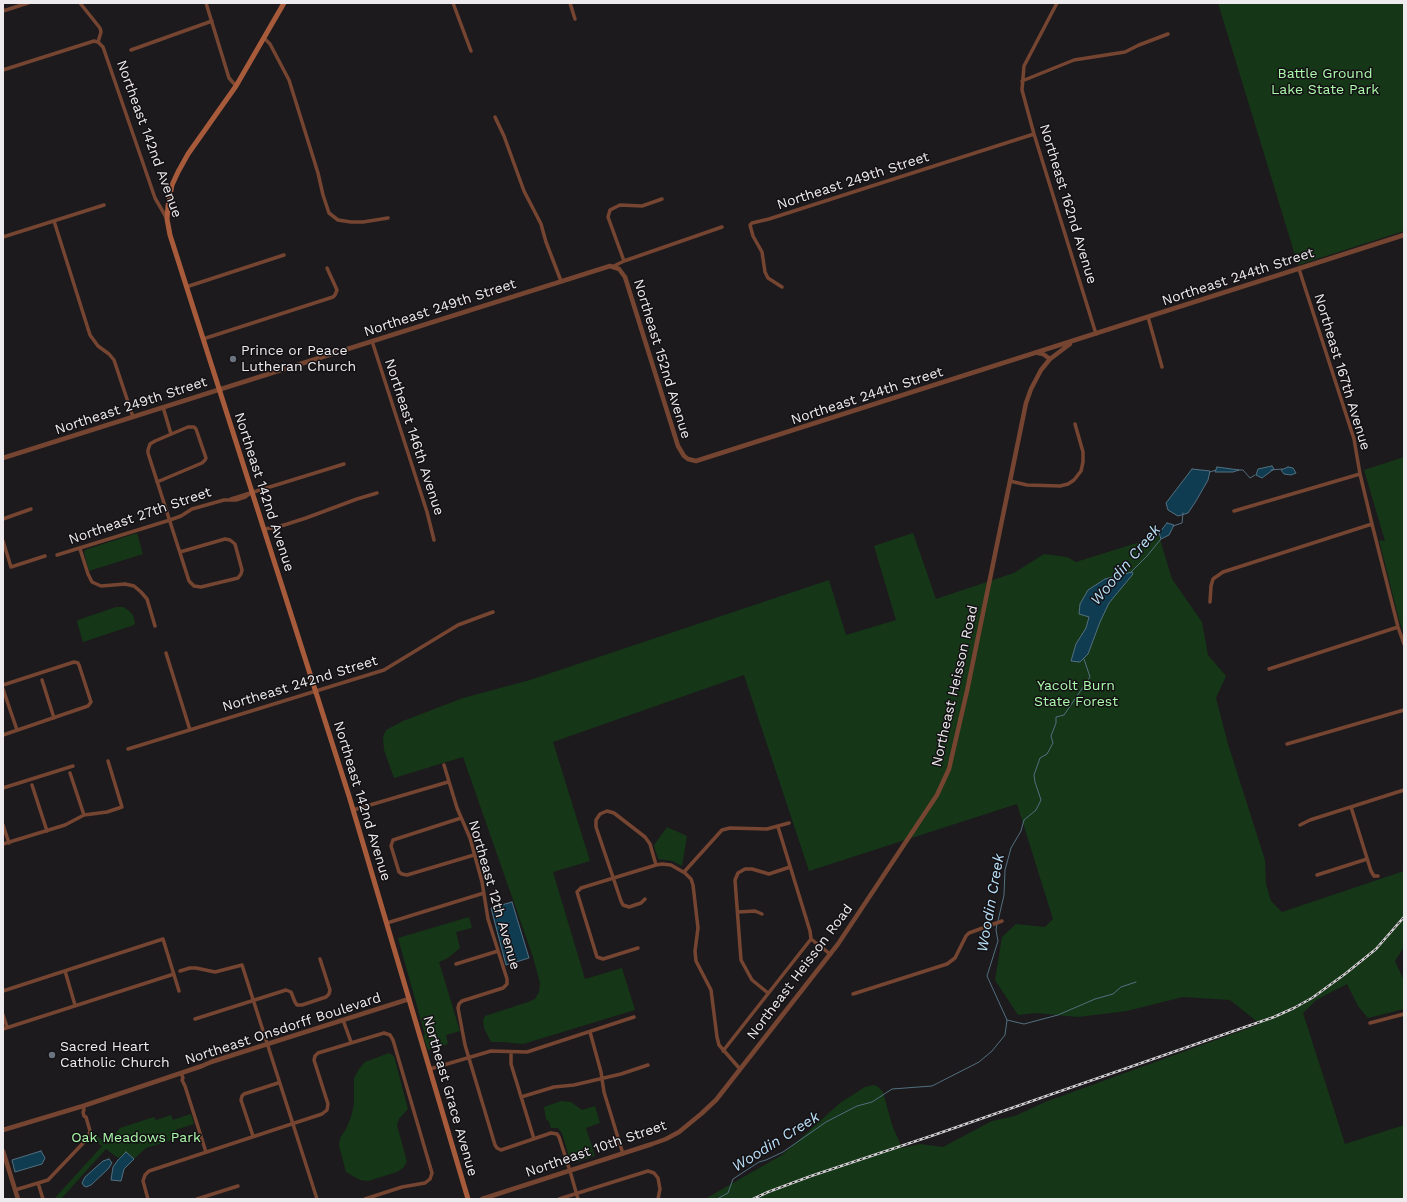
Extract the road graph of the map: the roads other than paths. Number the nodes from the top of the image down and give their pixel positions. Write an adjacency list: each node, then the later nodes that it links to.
1 (28, 3): 8 (street)
2 (80, 3): 13 (street, Northeast 142nd Avenue)
3 (206, 3): 10 (street)
4 (284, 3): 12 (main road)
5 (453, 3): 15 (street)
6 (570, 3): 9 (street)
7 (1057, 3): 17 (street)
8 (3, 11)
9 (575, 19)
10 (212, 21): 14 (street); 18 (street)
11 (1168, 34): 17 (street)
12 (264, 38): 18 (main road); 23 (street)
13 (98, 42): 16 (street); 24 (street, Northeast 142nd Avenue)
14 (131, 50)
15 (471, 51)
16 (3, 70)
17 (1022, 80): 20 (street, Northeast 162nd Avenue)
18 (236, 86): 24 (main road)
19 (495, 117): 34 (street)
20 (1034, 134): 36 (street, Northeast 249th Street); 38 (street, Northeast 162nd Avenue)
21 (662, 199): 30 (street)
22 (104, 204): 25 (street)
23 (388, 218)
24 (167, 219): 35 (main road, Northeast 142nd Avenue)
25 (54, 221): 28 (street); 47 (street)
26 (722, 227): 30 (street, Northeast 249th Street)
27 (1404, 235): 33 (street, Northeast 244th Street)
28 (3, 237)
29 (284, 255): 35 (street)
30 (624, 261): 31 (street, Northeast 249th Street)
31 (614, 266): 34 (street, Northeast 249th Street); 51 (street, Northeast 152nd Avenue)
32 (327, 268): 39 (street)
33 (1299, 269): 37 (street, Northeast 244th Street); 53 (street, Northeast 167th Avenue)
34 (561, 281): 41 (street, Northeast 249th Street)
35 (186, 287): 39 (main road, Northeast 142nd Avenue)
36 (782, 288)
37 (1148, 317): 38 (street, Northeast 244th Street); 44 (street)
38 (1096, 334): 40 (street, Northeast 244th Street)
39 (203, 339): 45 (main road, Northeast 142nd Avenue)
40 (1079, 340): 42 (street, Northeast 244th Street); 43 (street, Northeast Heisson Road)
41 (372, 341): 45 (street, Northeast 249th Street); 64 (street, Northeast 146th Avenue)
42 (1036, 353): 43 (street); 51 (street, Northeast 244th Street)
43 (1050, 359): 54 (street, Northeast Heisson Road)
44 (1162, 367)
45 (218, 390): 46 (street, Northeast 249th Street); 56 (main road, Northeast 142nd Avenue)
46 (163, 407): 47 (street, Northeast 249th Street); 49 (street)
47 (133, 417): 50 (street, Northeast 249th Street)
48 (1075, 424): 54 (street)
49 (171, 434): 55 (street); 55 (street)
50 (3, 458)
51 (688, 459)
52 (344, 464): 56 (street, Northeast 27th Street)
53 (1360, 474): 59 (street); 62 (street, Northeast 167th Avenue)
54 (1010, 481): 124 (street, Northeast Heisson Road)
55 (157, 482): 61 (street)
56 (252, 492): 61 (street, Northeast 27th Street); 63 (main road, Northeast 142nd Avenue)
57 (377, 493): 63 (street)
58 (31, 510): 60 (street)
59 (1234, 510)
60 (3, 519)
61 (170, 520): 66 (street, Northeast 27th Street); 67 (street)
62 (1372, 524): 70 (street); 73 (street, Northeast 167th Avenue)
63 (264, 529): 80 (main road, Northeast 142nd Avenue)
64 (434, 540)
65 (3, 543): 69 (street)
66 (80, 549): 68 (street, Northeast 27th Street); 72 (street)
67 (180, 552): 67 (street)
68 (57, 555)
69 (45, 556)
70 (1210, 602)
71 (492, 612): 80 (street, Northeast 242nd Street)
72 (155, 626)
73 (1398, 627): 74 (street, Northeast 167th Avenue); 76 (street)
74 (1404, 644)
75 (166, 653): 84 (street)
76 (1269, 668)
77 (42, 680): 82 (street)
78 (3, 685): 82 (street)
79 (3, 689): 83 (street)
80 (316, 691): 84 (street, Northeast 242nd Street); 97 (main road, Northeast 142nd Avenue)
81 (1404, 710): 86 (street)
82 (54, 718): 83 (street)
83 (17, 730): 85 (street)
84 (190, 730): 87 (street, Northeast 242nd Street)
85 (3, 735)
86 (1287, 744)
87 (128, 749)
88 (108, 762): 98 (street)
89 (444, 765): 92 (street, Northeast 12th Avenue)
90 (73, 766): 94 (street)
91 (70, 773): 98 (street)
92 (448, 782): 97 (street); 99 (street, Northeast 12th Avenue)
93 (32, 785): 104 (street)
94 (3, 788)
95 (1404, 790): 96 (street)
96 (1351, 807): 102 (street); 108 (street)
97 (353, 810): 120 (main road, Northeast 142nd Avenue)
98 (84, 815): 104 (street)
99 (461, 818): 107 (street, Northeast 12th Avenue); 107 (street)
100 (789, 823): 103 (street)
101 (3, 825): 105 (street)
102 (1300, 825)
103 (778, 827): 110 (street); 111 (street)
104 (47, 831): 105 (street)
105 (9, 843): 106 (street)
106 (3, 844)
107 (474, 854): 115 (street, Northeast 12th Avenue)
108 (1367, 859): 112 (street); 113 (street)
109 (656, 865): 111 (street); 114 (street); 114 (street)
110 (790, 867): 117 (street); 121 (street)
111 (684, 872): 147 (street)
112 (1317, 875)
113 (1378, 876)
114 (613, 879): 116 (street); 122 (street)
115 (484, 893): 120 (street); 123 (street, Northeast 12th Avenue)
116 (645, 899)
117 (738, 912): 118 (street); 132 (street)
118 (762, 914)
119 (1002, 921): 133 (street)
120 (386, 923): 134 (main road, Northeast 142nd Avenue)
121 (811, 940): 124 (street); 132 (street)
122 (638, 948)
123 (498, 951): 126 (street); 149 (street, Northeast 12th Avenue)
124 (830, 954): 152 (street, Northeast Heisson Road)
125 (320, 959): 135 (street)
126 (456, 964)
127 (64, 971): 129 (street); 130 (street); 136 (street)
128 (180, 971): 135 (street)
129 (174, 974): 131 (street); 136 (street)
130 (3, 991)
131 (179, 991)
132 (768, 993): 147 (street)
133 (853, 994)
134 (409, 999): 141 (street, Northeast Onsdorff Boulevard); 151 (main road, Northeast Grace Avenue)
135 (252, 1002): 140 (street); 146 (street)
136 (75, 1005): 143 (street)
137 (3, 1014): 143 (street)
138 (1404, 1014): 142 (street)
139 (634, 1017): 144 (street)
140 (195, 1019)
141 (344, 1020): 145 (street); 146 (street, Northeast Onsdorff Boulevard)
142 (1370, 1023)
143 (5, 1028)
144 (590, 1032): 148 (street); 154 (street)
145 (351, 1042): 158 (street); 169 (street)
146 (266, 1044): 153 (street, Northeast Onsdorff Boulevard); 155 (street)
147 (723, 1050): 152 (street)
148 (511, 1052): 149 (street); 156 (street)
149 (469, 1058): 151 (street); 161 (street)
150 (648, 1065): 154 (street)
151 (430, 1069): 178 (main road, Northeast Grace Avenue)
152 (740, 1069): 164 (street, Northeast 10th Street)
153 (182, 1075): 157 (street, Northeast Onsdorff Boulevard); 163 (street)
154 (602, 1078): 156 (street); 164 (street)
155 (278, 1083): 158 (street); 160 (street)
156 (521, 1097): 161 (street)
157 (83, 1108): 159 (street, Northeast Onsdorff Boulevard); 166 (street)
158 (292, 1124): 160 (street); 175 (street)
159 (3, 1130)
160 (253, 1136): 163 (street)
161 (534, 1139): 165 (street)
162 (3, 1151): 168 (street)
163 (206, 1152): 173 (street)
164 (623, 1154): 165 (street, Northeast 10th Street)
165 (570, 1170): 170 (street); 179 (street, Northeast 10th Street)
166 (38, 1183): 168 (street); 172 (street)
167 (238, 1186): 174 (street)
168 (15, 1190): 171 (street)
169 (383, 1193): 176 (street); 177 (street)
170 (576, 1193): 180 (street); 181 (street); 182 (street)
171 (18, 1199)
172 (43, 1199)
173 (148, 1199)
174 (197, 1199)
175 (317, 1199)
176 (365, 1199)
177 (385, 1199)
178 (468, 1199)
179 (482, 1199)
180 (559, 1199)
181 (578, 1199)
182 (658, 1199)

